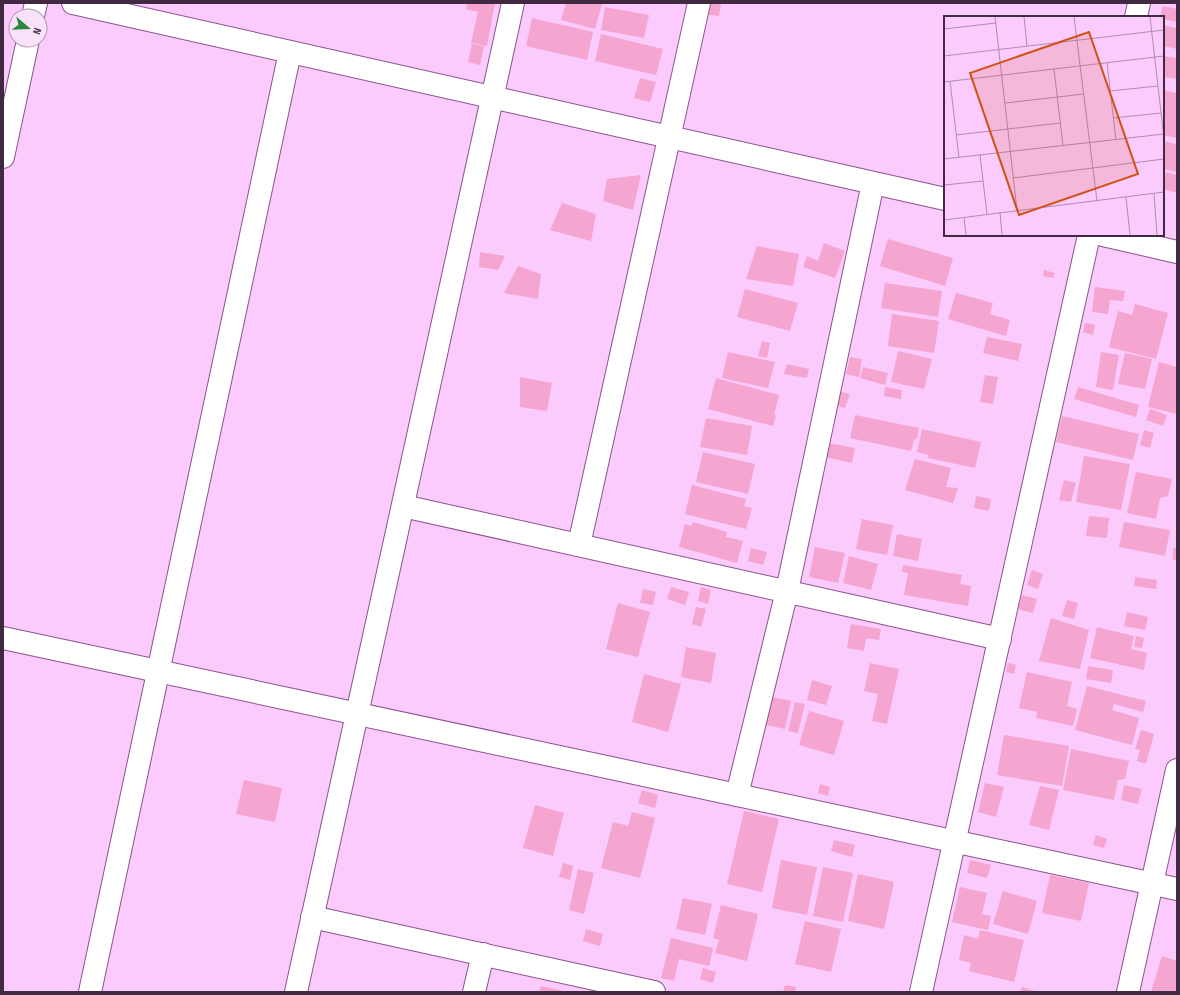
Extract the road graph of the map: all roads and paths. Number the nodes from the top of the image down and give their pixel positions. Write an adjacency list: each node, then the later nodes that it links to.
1 (73, 3): 7 (street)
2 (513, 3): 8 (street)
3 (699, 3): 9 (street)
4 (1139, 3): 5 (street)
5 (1136, 16)
6 (26, 48): 10 (street)
7 (290, 52): 8 (street); 21 (street)
8 (492, 97): 9 (street); 16 (street)
9 (670, 137): 11 (street); 17 (street)
10 (3, 157)
11 (873, 183): 12 (street); 18 (street)
12 (944, 199)
13 (1089, 236): 20 (street)
14 (1107, 236): 15 (street)
15 (1177, 252)
16 (403, 506): 17 (street); 22 (street)
17 (579, 545): 18 (street)
18 (787, 591): 20 (street); 24 (street)
19 (3, 638): 21 (street)
20 (1000, 638): 25 (street)
21 (158, 671): 22 (street); 30 (street)
22 (357, 714): 24 (street); 28 (street)
23 (1177, 770): 26 (street)
24 (737, 795): 25 (street)
25 (954, 841): 26 (street); 34 (street)
26 (1152, 884): 27 (street); 35 (street)
27 (1177, 889)
28 (312, 917): 29 (street); 31 (street)
29 (483, 954): 32 (street); 33 (street)
30 (90, 992)
31 (296, 992)
32 (474, 992)
33 (654, 992)
34 (921, 992)
35 (1128, 992)

